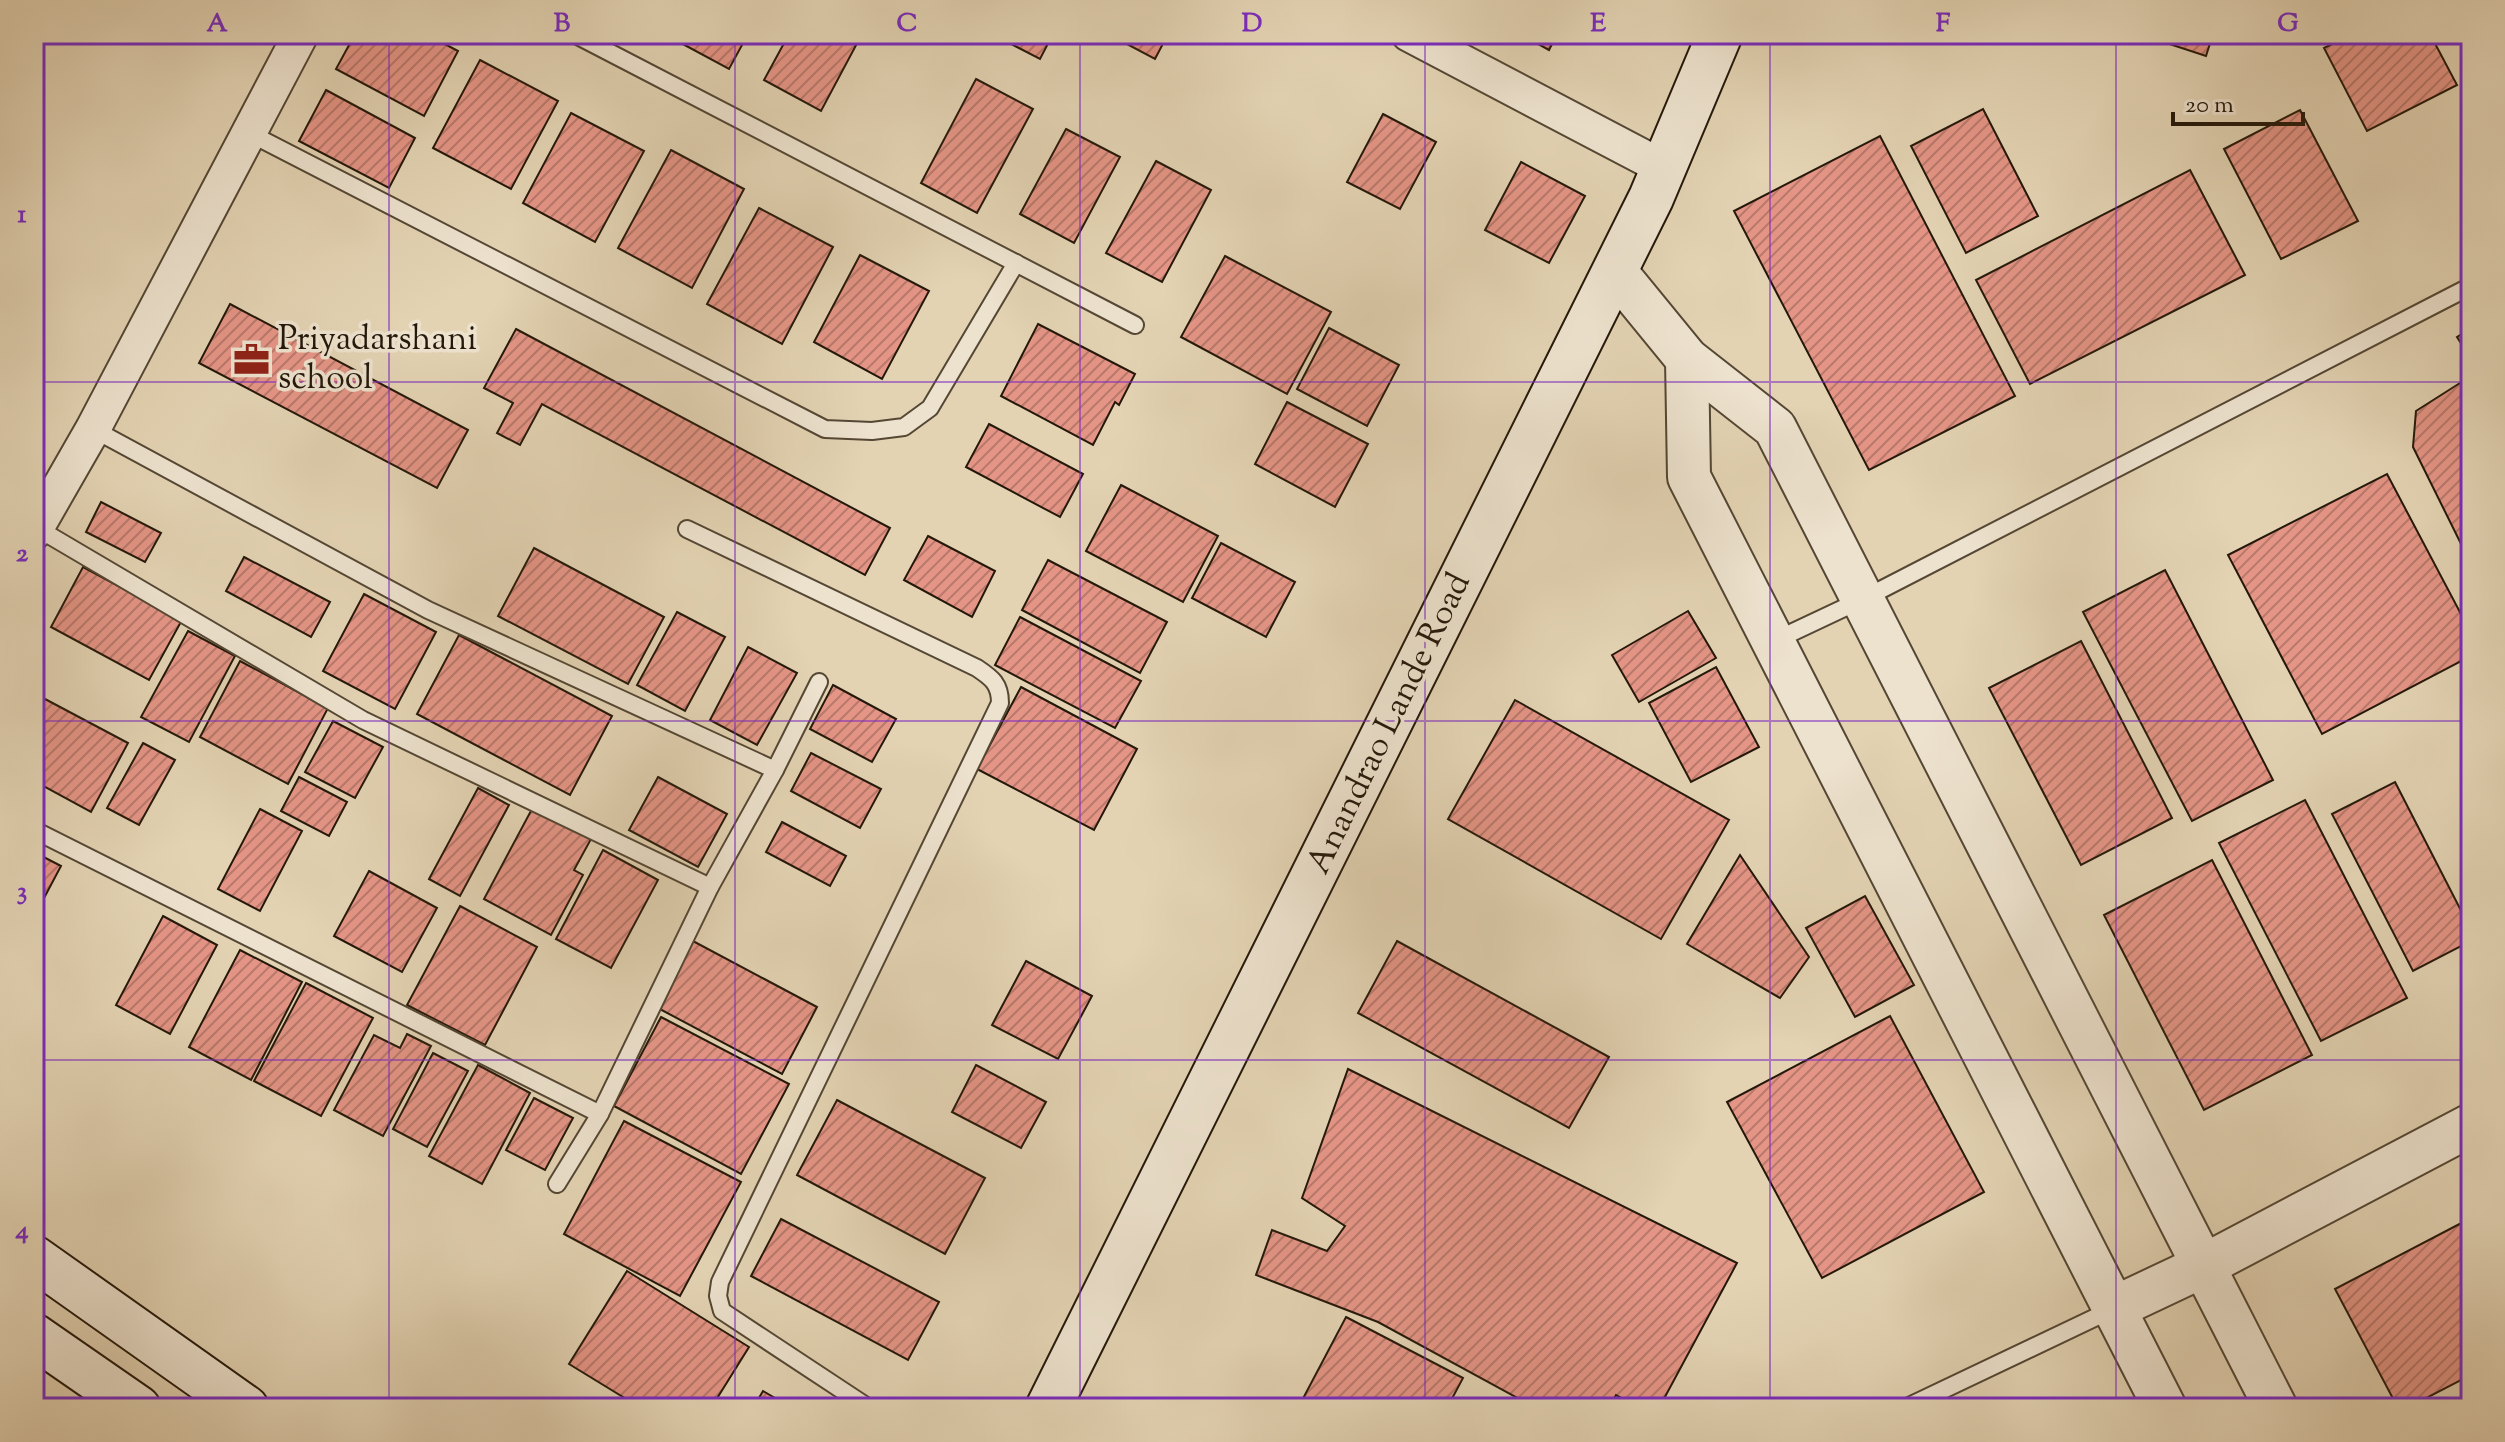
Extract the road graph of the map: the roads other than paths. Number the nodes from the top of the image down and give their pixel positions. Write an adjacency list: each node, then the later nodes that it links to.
1 (301, 34): 5 (street)
2 (574, 34): 7 (lane)
3 (1409, 34): 6 (street)
4 (1720, 34): 6 (main road, Anandrao Lande Road)
5 (249, 133): 7 (lane); 12 (street)
6 (1664, 168): 8 (main road, Anandrao Lande Road)
7 (1016, 263): 10 (lane)
8 (1615, 271): 11 (street); 31 (main road, Anandrao Lande Road)
9 (2471, 286): 15 (lane)
10 (1135, 325)
11 (1687, 359): 15 (street); 16 (street)
12 (93, 429): 13 (street); 18 (lane)
13 (35, 529): 20 (lane)
14 (687, 529): 30 (lane)
15 (1863, 599): 16 (lane); 25 (street)
16 (1773, 642): 26 (street)
17 (819, 682): 18 (lane)
18 (775, 770): 20 (lane)
19 (34, 830): 21 (lane)
20 (710, 887): 21 (lane)
21 (600, 1114): 23 (lane)
22 (2471, 1125): 25 (street)
23 (557, 1184)
24 (34, 1258): 29 (main road)
25 (2203, 1266): 26 (street); 34 (street)
26 (2114, 1308): 32 (lane); 33 (street)
27 (34, 1336): 28 (main road)
28 (138, 1408)
29 (246, 1408)
30 (869, 1408)
31 (1048, 1408)
32 (1905, 1408)
33 (2165, 1408)
34 (2276, 1408)

